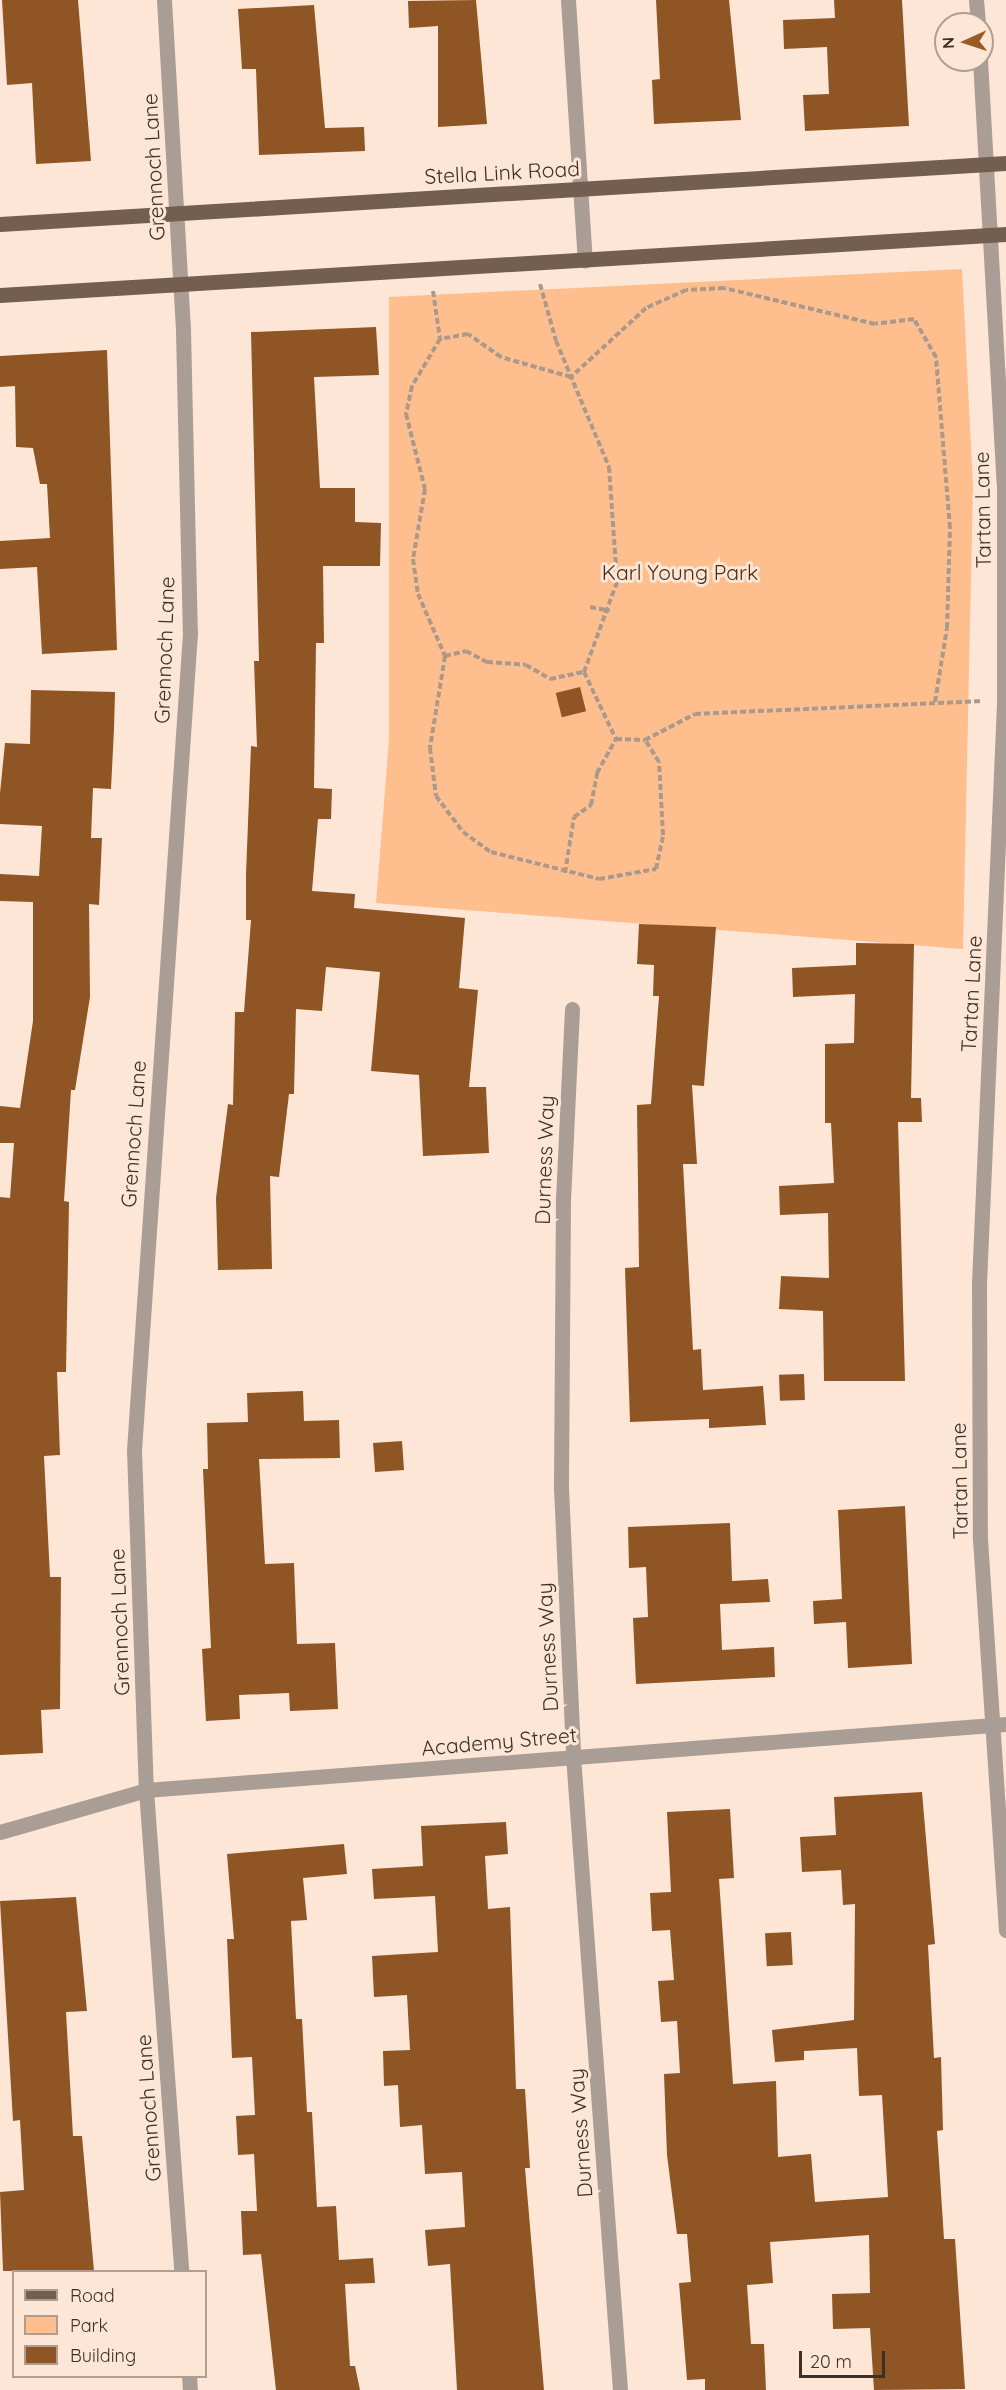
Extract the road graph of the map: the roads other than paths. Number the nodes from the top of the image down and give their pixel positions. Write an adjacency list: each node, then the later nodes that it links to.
1 (164, 0): 7 (street, Grennoch Lane)
2 (568, 0): 6 (street)
3 (981, 72): 5 (street, Tartan Lane)
4 (1006, 163): 5 (main road, Stella Link Road)
5 (987, 164): 6 (main road, Stella Link Road); 9 (street, Tartan Lane)
6 (581, 189): 7 (main road, Stella Link Road); 10 (street)
7 (177, 213): 8 (main road, Stella Link Road); 11 (street, Grennoch Lane)
8 (0, 224)
9 (999, 235): 10 (main road); 14 (street, Tartan Lane)
10 (585, 260): 11 (main road)
11 (180, 284): 12 (main road); 16 (street, Grennoch Lane)
12 (0, 295)
13 (572, 1009): 15 (street, Durness Way)
14 (999, 1725): 15 (street, Academy Street); 18 (street, Tartan Lane)
15 (573, 1756): 16 (street, Academy Street); 20 (street, Durness Way)
16 (146, 1790): 17 (street, Academy Street); 19 (street, Grennoch Lane)
17 (0, 1832)
18 (1006, 1930)
19 (181, 2270)
20 (620, 2390)

